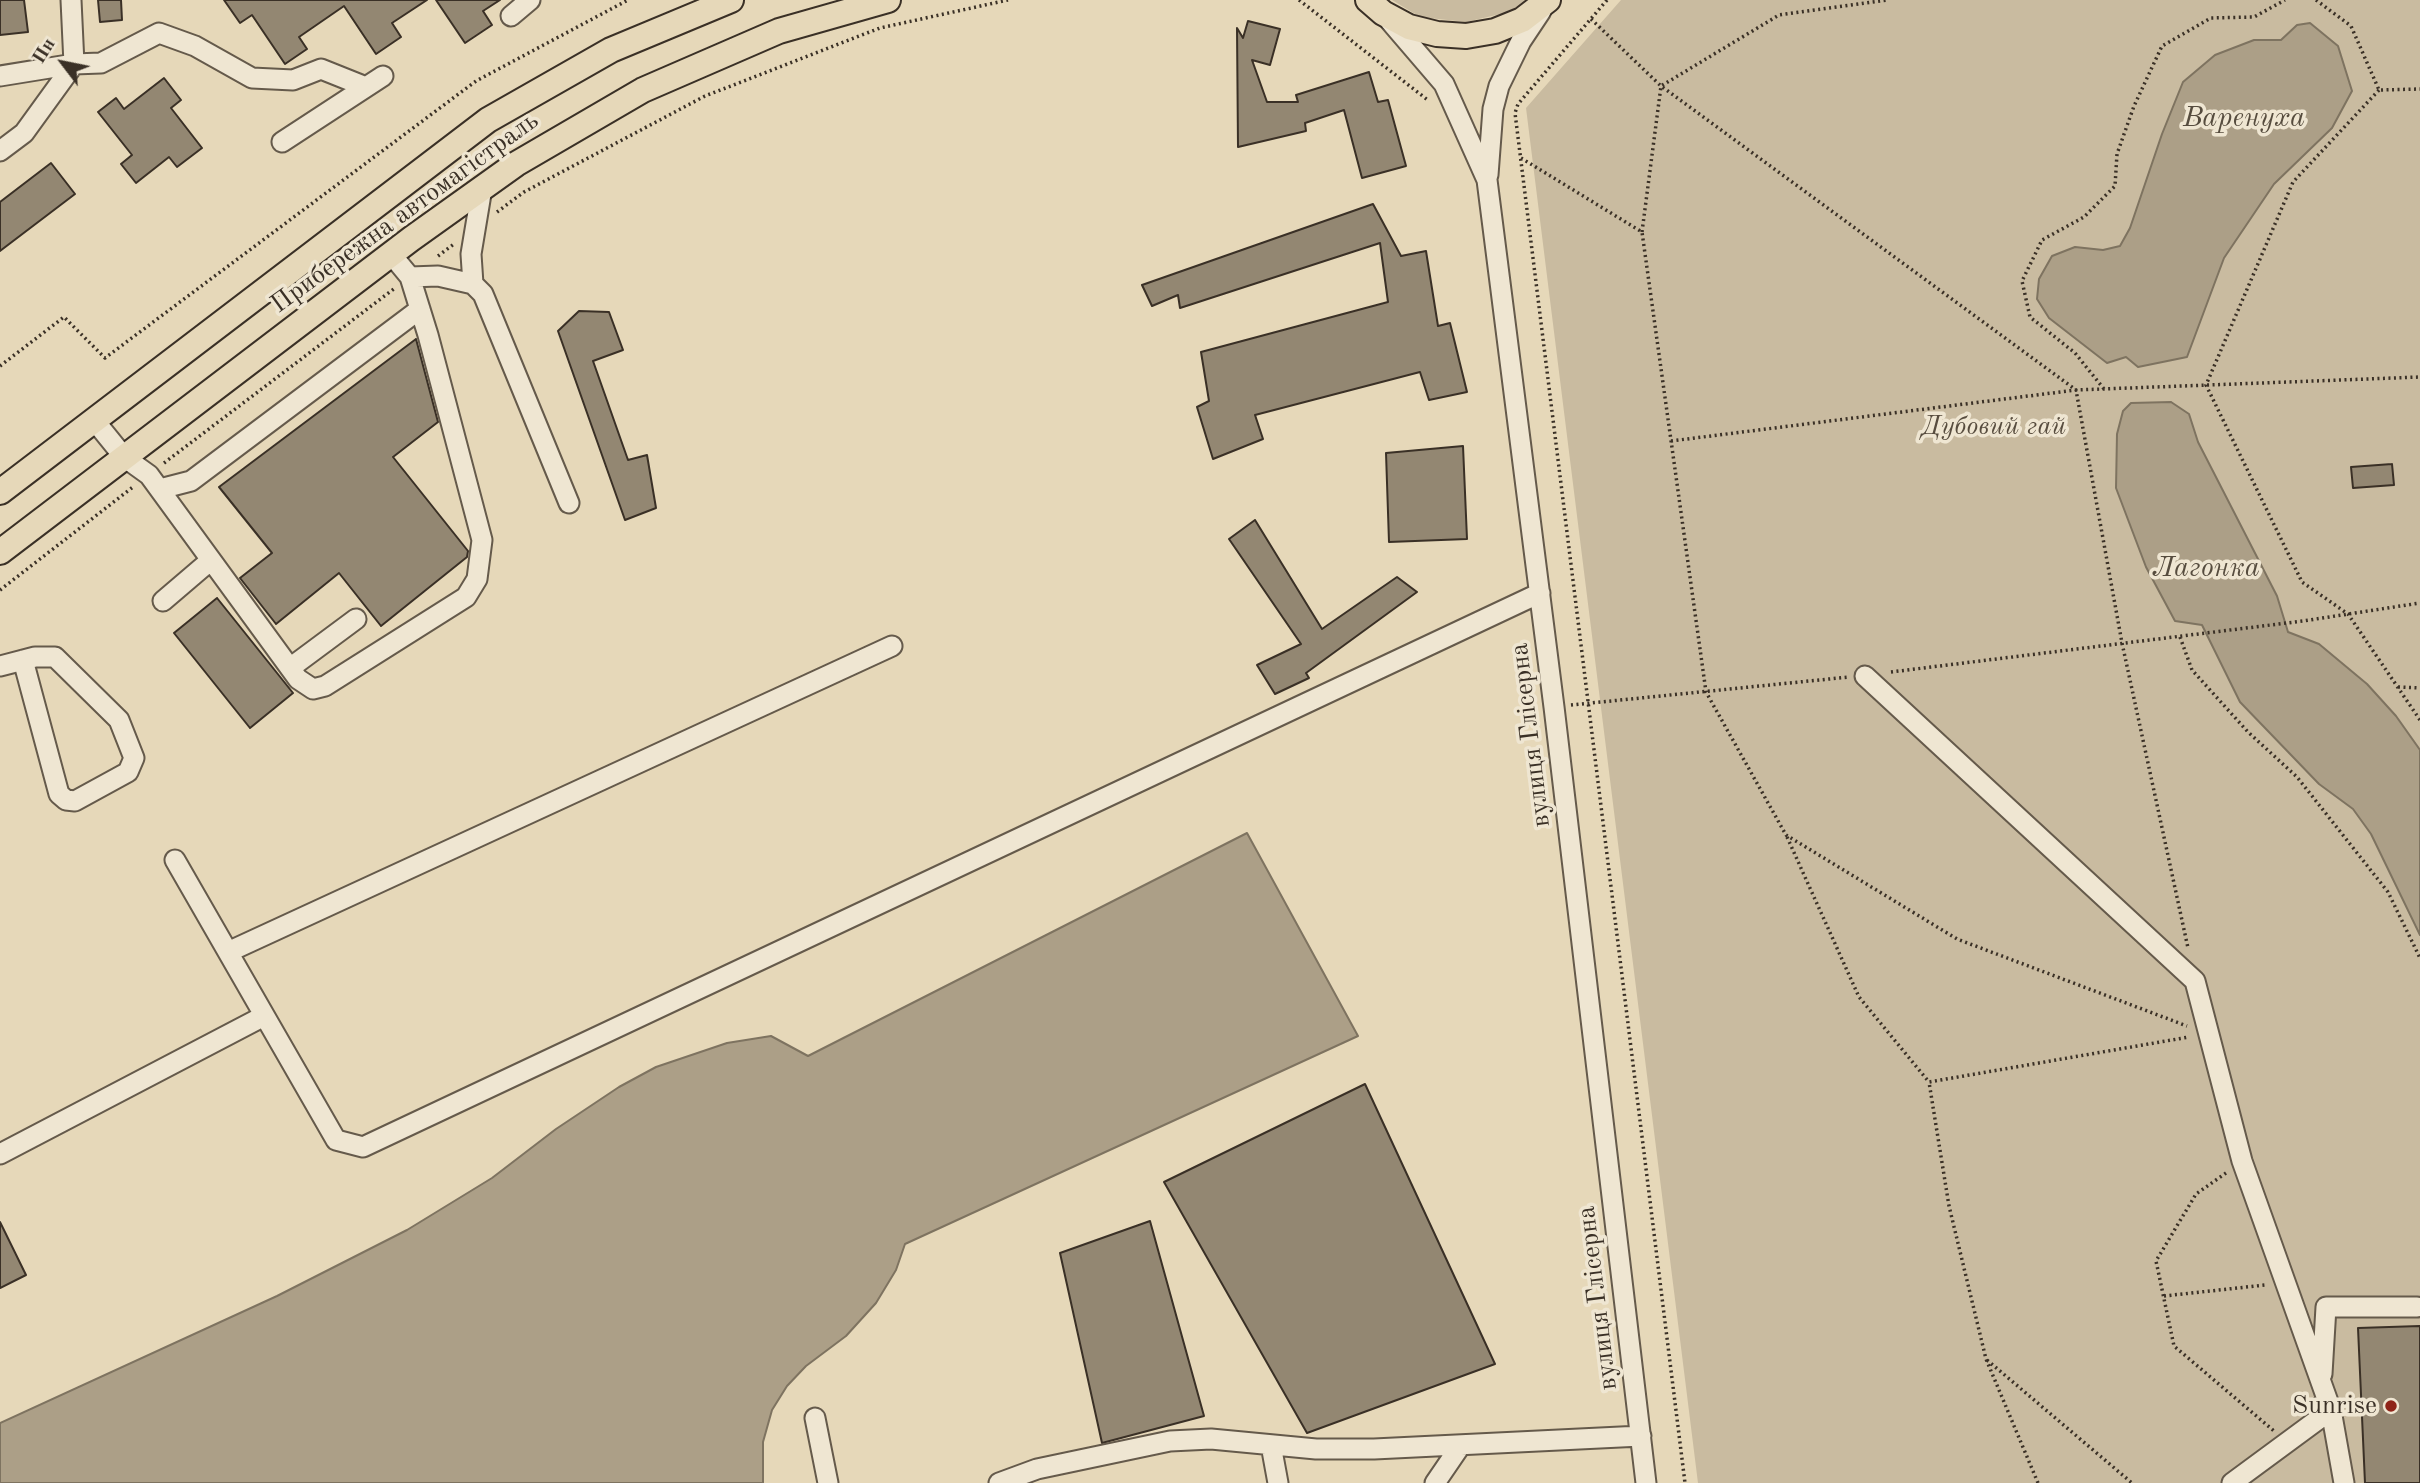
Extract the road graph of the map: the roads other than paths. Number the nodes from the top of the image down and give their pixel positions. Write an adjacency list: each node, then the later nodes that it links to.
1 (71, 0): 8 (street)
2 (530, 0): 7 (street)
3 (732, 0): 20 (main road, Прибережна автомагістраль)
4 (888, 0): 15 (main road, Прибережна автомагістраль)
5 (1547, 1): 6 (main road); 14 (street)
6 (1375, 6): 14 (street, вулиця Глісерна)
7 (511, 16)
8 (74, 64): 9 (street); 11 (street); 13 (street)
9 (0, 76)
10 (383, 76): 11 (street)
11 (366, 87): 12 (street)
12 (282, 142)
13 (0, 151)
14 (1488, 180): 27 (street, вулиця Глісерна)
15 (482, 188): 16 (main road, Прибережна автомагістраль); 18 (street)
16 (391, 254): 17 (street); 21 (main road, Прибережна автомагістраль)
17 (410, 277): 18 (street); 19 (street)
18 (473, 284): 24 (street)
19 (420, 309): 22 (street); 33 (street)
20 (94, 419): 21 (street); 23 (main road, Прибережна автомагістраль)
21 (124, 457): 22 (street); 25 (main road, Прибережна автомагістраль)
22 (160, 489): 26 (street)
23 (0, 492)
24 (569, 503)
25 (0, 552)
26 (211, 560): 28 (street); 33 (street)
27 (1540, 593): 37 (street); 42 (street, вулиця Глісерна)
28 (163, 601)
29 (356, 619): 33 (street)
30 (892, 646): 36 (street)
31 (23, 660): 31 (street); 32 (street)
32 (0, 666)
33 (290, 668)
34 (1866, 676): 40 (street)
35 (175, 860): 36 (street)
36 (228, 952): 37 (street)
37 (264, 1016): 38 (street)
38 (0, 1154)
39 (2417, 1307): 40 (street)
40 (2331, 1410): 51 (street); 52 (street)
41 (815, 1418): 46 (street)
42 (1641, 1436): 43 (street); 50 (street, вулиця Глісерна)
43 (1461, 1444): 44 (street); 49 (street)
44 (1272, 1445): 45 (street); 48 (street)
45 (1039, 1476): 47 (street)
46 (828, 1483)
47 (999, 1483)
48 (1278, 1483)
49 (1435, 1483)
50 (1646, 1483)
51 (2232, 1483)
52 (2344, 1483)

